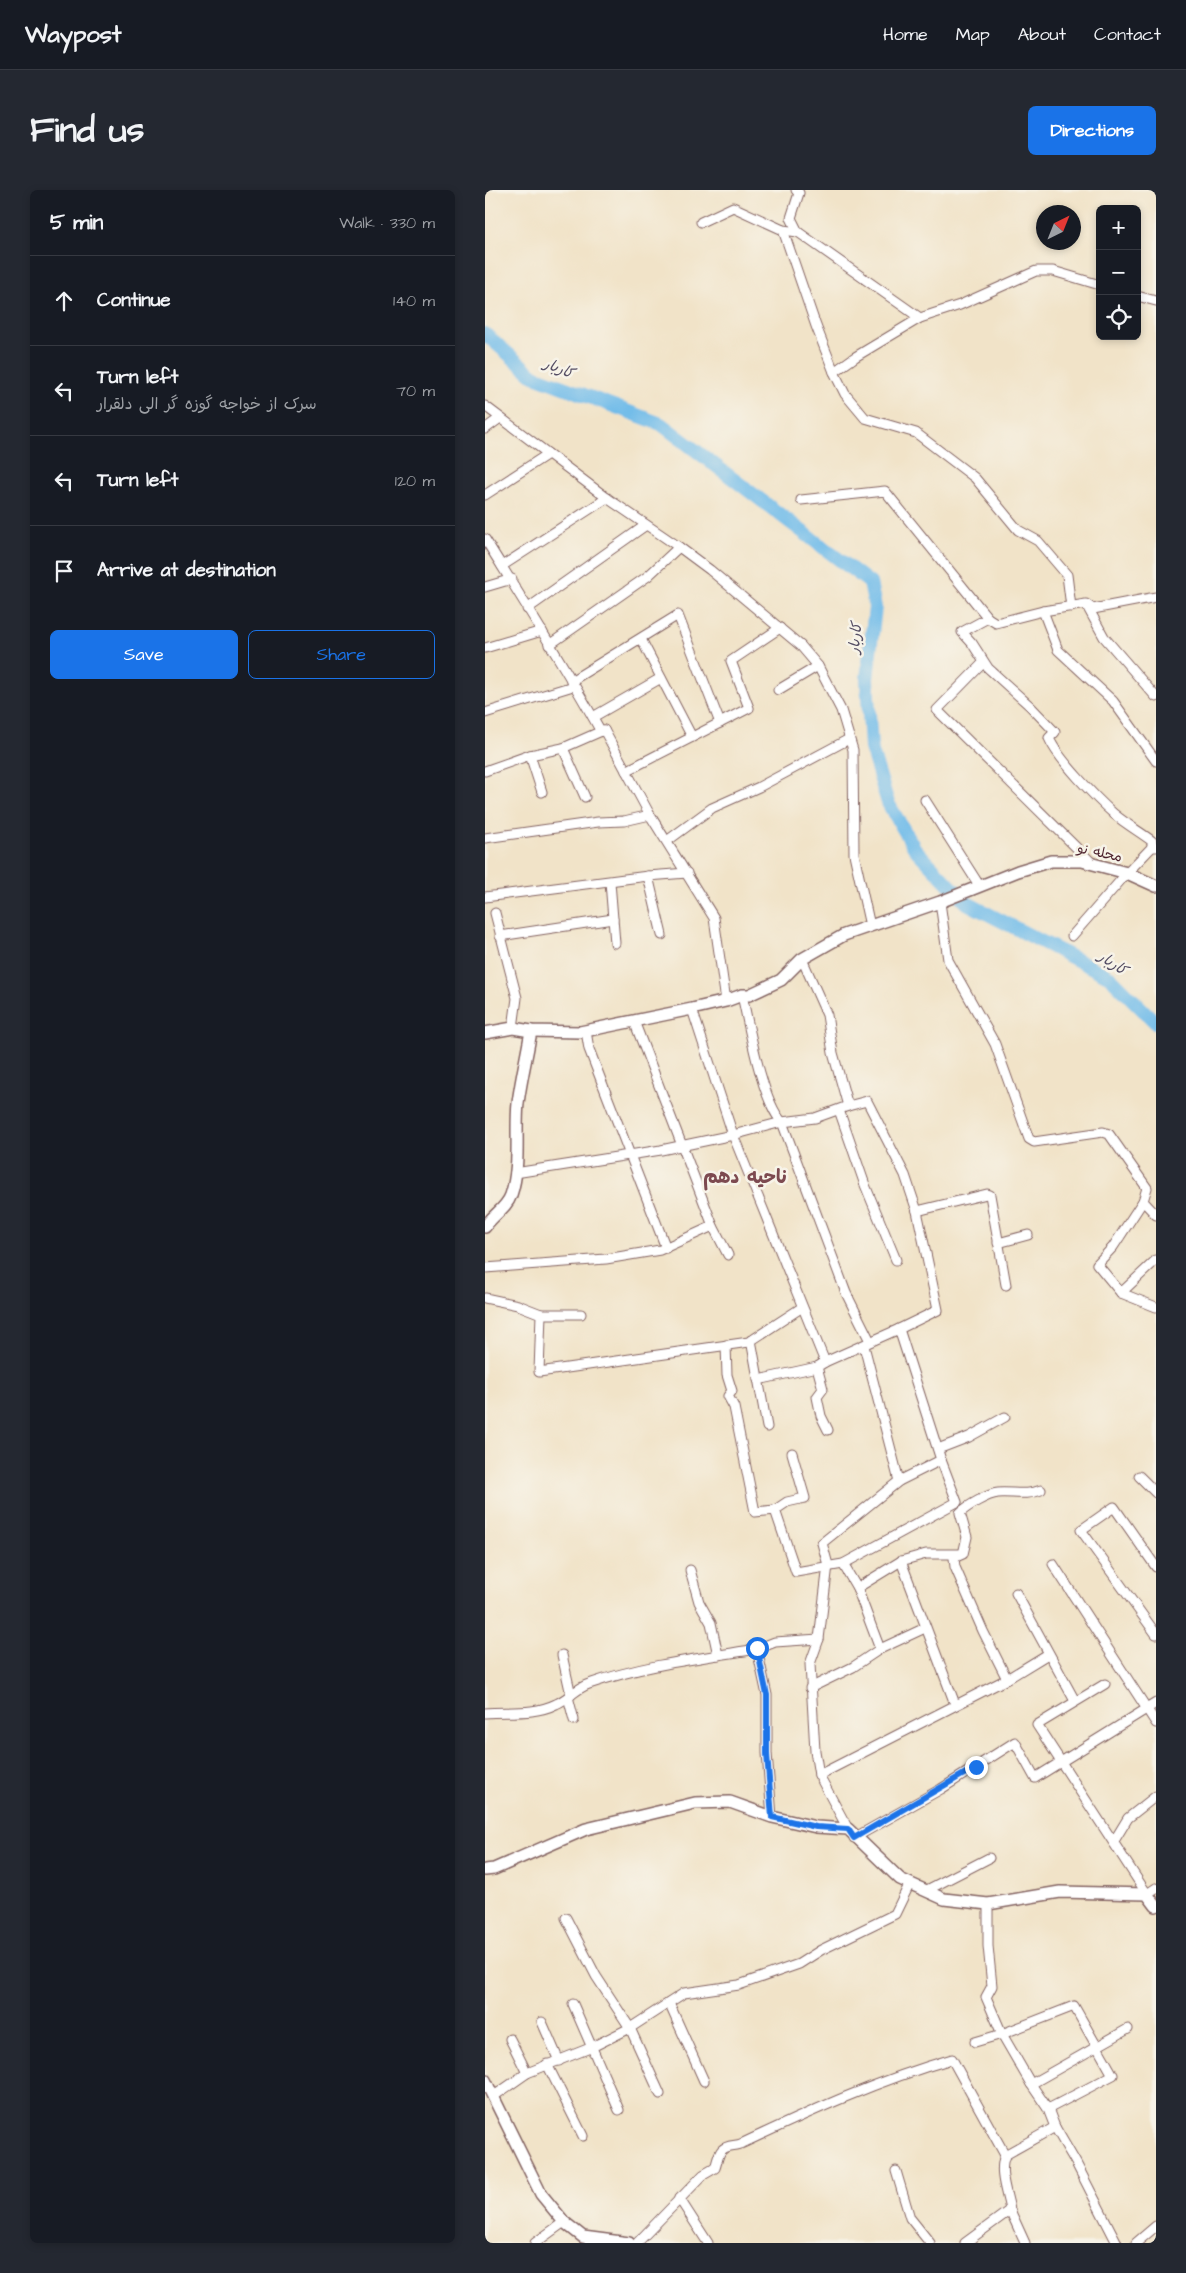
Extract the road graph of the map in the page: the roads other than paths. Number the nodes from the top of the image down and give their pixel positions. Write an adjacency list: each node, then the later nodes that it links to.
1 (796, 190): 4 (street)
2 (701, 222): 3 (street)
3 (783, 230): 4 (street); 9 (street)
4 (798, 232): 8 (street)
5 (1096, 284): 8 (street)
6 (1141, 297): 7 (street)
7 (1156, 301)
8 (921, 318): 9 (street)
9 (833, 372): 25 (street)
10 (485, 406): 11 (street)
11 (500, 418): 12 (street); 13 (street)
12 (485, 429)
13 (548, 454): 14 (street); 15 (street)
14 (485, 495)
15 (607, 498): 17 (street); 20 (street)
16 (801, 500): 28 (street)
17 (646, 525): 19 (street); 26 (street)
18 (485, 539): 20 (street)
19 (679, 547): 29 (street); 32 (street)
20 (502, 566): 21 (street)
21 (512, 579): 22 (street); 26 (street)
22 (485, 587)
23 (1156, 597): 24 (street)
24 (1086, 604): 25 (street); 39 (street)
25 (1071, 607): 27 (street)
26 (527, 609): 30 (street)
27 (1043, 611): 28 (street); 48 (street)
28 (988, 618): 34 (street)
29 (780, 628): 35 (street); 42 (street)
30 (542, 631): 32 (street); 33 (street)
31 (641, 639): 36 (street); 37 (street); 42 (street)
32 (549, 645): 37 (street)
33 (485, 648)
34 (983, 663): 57 (street); 58 (street)
35 (818, 666): 38 (street); 45 (street)
36 (661, 678): 41 (street); 44 (street)
37 (572, 683): 40 (street); 41 (street)
38 (778, 690)
39 (1156, 697)
40 (485, 713)
41 (593, 716): 43 (street)
42 (720, 723): 44 (street)
43 (604, 730): 46 (street); 50 (street)
44 (692, 737): 50 (street)
45 (849, 739): 56 (street); 69 (street)
46 (563, 748): 47 (street); 52 (street)
47 (530, 755): 49 (street); 51 (street)
48 (1156, 761)
49 (485, 771)
50 (625, 771): 54 (street)
51 (542, 792)
52 (585, 798)
53 (925, 800): 63 (street)
54 (650, 814): 55 (street); 56 (street)
55 (485, 838)
56 (667, 841): 59 (street)
57 (1154, 847): 60 (street)
58 (1093, 864): 60 (street, محله نو); 63 (street, محله نو)
59 (687, 873): 61 (street); 76 (street)
60 (1127, 873): 64 (street, محله نو); 72 (street)
61 (648, 876): 62 (street); 70 (street)
62 (610, 882): 65 (street); 68 (street)
63 (979, 885): 66 (street, محله نو)
64 (1156, 886)
65 (485, 897)
66 (941, 902): 69 (street, محله نو); 90 (street)
67 (495, 913): 71 (street)
68 (613, 919): 71 (street); 73 (street)
69 (870, 926): 74 (street, محله نو)
70 (663, 935)
71 (500, 936): 79 (street)
72 (1072, 936)
73 (615, 943)
74 (802, 959): 75 (street, محله نو); 83 (street)
75 (741, 995): 76 (street, محله نو); 85 (street)
76 (726, 1001): 77 (street, محله نو)
77 (692, 1009): 78 (street, محله نو); 86 (street)
78 (634, 1021): 81 (street, محله نو); 87 (street)
79 (513, 1028): 80 (street, محله نو); 82 (street, محله نو)
80 (531, 1031): 81 (street, محله نو); 89 (street)
81 (586, 1031): 88 (street)
82 (485, 1033)
83 (848, 1106): 84 (street); 91 (street)
84 (839, 1110): 85 (street); 99 (street)
85 (782, 1122): 86 (street); 111 (street)
86 (733, 1136): 87 (street); 106 (street)
87 (683, 1145): 88 (street); 93 (street)
88 (630, 1154): 89 (street); 97 (street)
89 (515, 1172): 94 (street)
90 (1143, 1201): 92 (street); 103 (street)
91 (917, 1211): 96 (street); 109 (street)
92 (1156, 1215)
93 (713, 1226): 97 (street); 98 (street)
94 (485, 1228)
95 (1028, 1235): 96 (street)
96 (998, 1243): 102 (street)
97 (666, 1248): 101 (street)
98 (728, 1255)
99 (896, 1260)
100 (1156, 1260): 103 (street)
101 (485, 1268)
102 (1007, 1285)
103 (1121, 1293): 105 (street)
104 (485, 1298): 107 (street)
105 (1156, 1307)
106 (801, 1308): 110 (street); 113 (street)
107 (541, 1314): 108 (street); 112 (street)
108 (581, 1314)
109 (899, 1328): 111 (street); 118 (street)
110 (751, 1340): 112 (street); 114 (street)
111 (867, 1343): 113 (street); 122 (street)
112 (726, 1345): 125 (street)
113 (821, 1364): 114 (street); 117 (street)
114 (758, 1380): 116 (street)
115 (1005, 1417): 118 (street)
116 (767, 1427)
117 (828, 1430)
118 (938, 1449): 120 (street)
119 (792, 1453): 125 (street)
120 (941, 1460): 122 (street); 128 (street)
121 (1139, 1476): 124 (street)
122 (899, 1481): 130 (street)
123 (1041, 1490): 126 (street)
124 (1156, 1493)
125 (775, 1510): 130 (street)
126 (963, 1554): 127 (street); 143 (street)
127 (901, 1560): 133 (street); 135 (street)
128 (843, 1564): 130 (street); 133 (street)
129 (1053, 1564): 150 (street)
130 (828, 1565): 137 (street)
131 (1156, 1566): 136 (street)
132 (690, 1570): 142 (street)
133 (857, 1588): 139 (street)
134 (1016, 1593): 140 (street)
135 (925, 1628): 139 (street); 149 (street)
136 (1156, 1634)
137 (819, 1639): 138 (street); 145 (street)
138 (757, 1648): 142 (street); 157 (street)
139 (880, 1649): 145 (street)
140 (1048, 1654): 143 (street); 147 (street)
141 (562, 1655): 146 (street)
142 (718, 1655): 146 (street)
143 (1007, 1678): 149 (street)
144 (1105, 1684): 147 (street)
145 (810, 1688): 155 (street)
146 (570, 1696): 151 (street); 152 (street)
147 (1075, 1701): 154 (street)
148 (1156, 1703): 150 (street)
149 (955, 1704): 155 (street)
150 (1146, 1710): 153 (street); 154 (street)
151 (485, 1713)
152 (574, 1720)
153 (1156, 1723)
154 (1061, 1762): 158 (street); 159 (street)
155 (819, 1775): 158 (street)
156 (1154, 1801): 159 (street)
157 (772, 1817): 158 (street); 161 (street)
158 (851, 1833): 162 (street)
159 (1115, 1841): 164 (street)
160 (989, 1858): 163 (street)
161 (485, 1870)
162 (910, 1883): 163 (street); 168 (street)
163 (927, 1890): 165 (street)
164 (1152, 1891): 165 (street); 166 (street)
165 (988, 1904): 173 (street)
166 (1156, 1906)
167 (567, 1918): 171 (street)
168 (669, 2003): 171 (street); 182 (street)
169 (573, 2004): 177 (street)
170 (542, 2022): 178 (street)
171 (630, 2028): 177 (street); 184 (street)
172 (1128, 2029): 176 (street)
173 (1002, 2034): 175 (street); 176 (street); 183 (street)
174 (510, 2040): 180 (street)
175 (975, 2042)
176 (1097, 2047): 183 (street); 186 (street)
177 (590, 2048): 178 (street); 187 (street)
178 (559, 2061): 179 (street)
179 (547, 2064): 180 (street); 189 (street)
180 (527, 2073): 185 (street)
181 (485, 2080): 185 (street)
182 (704, 2081)
183 (1031, 2084): 186 (street)
184 (661, 2094)
185 (494, 2096): 194 (street)
186 (1048, 2108): 188 (street)
187 (619, 2110)
188 (1055, 2127): 190 (street); 204 (street)
189 (583, 2136)
190 (1005, 2156): 192 (street); 193 (street)
191 (896, 2172): 201 (street)
192 (679, 2198): 199 (street); 200 (street)
193 (1010, 2210): 202 (street); 203 (street)
194 (564, 2222): 197 (street); 198 (street)
195 (1153, 2228): 196 (street); 205 (street)
196 (1156, 2239)
197 (535, 2243)
198 (629, 2243)
199 (637, 2243)
200 (708, 2243)
201 (930, 2243)
202 (965, 2243)
203 (1025, 2243)
204 (1117, 2243)
205 (1136, 2243)

